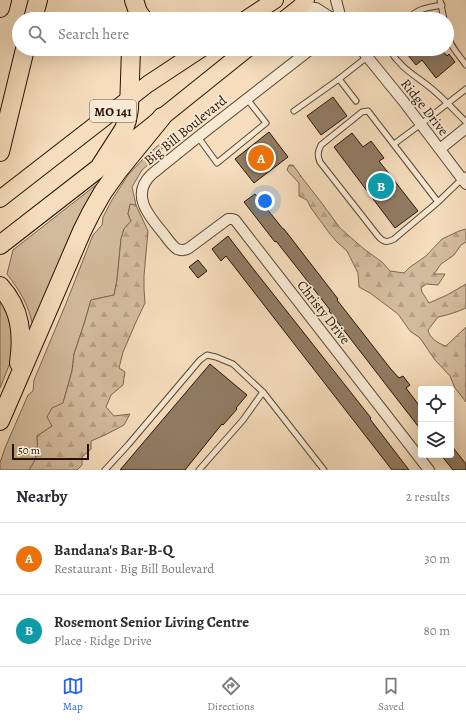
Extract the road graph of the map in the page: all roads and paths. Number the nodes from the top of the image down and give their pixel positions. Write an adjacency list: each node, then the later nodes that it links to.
1 (2, 0): 8 (highway)
2 (38, 0): 9 (highway)
3 (133, 0): 10 (highway); 11 (highway)
4 (275, 0): 12 (main road)
5 (336, 0): 15 (street)
6 (303, 3): 13 (main road); 14 (street)
7 (441, 3): 16 (lane)
8 (0, 8)
9 (35, 12)
10 (132, 12)
11 (138, 12)
12 (257, 12)
13 (293, 12)
14 (322, 12)
15 (339, 12)
16 (416, 12)
17 (454, 48): 26 (lane)
18 (23, 56): 41 (highway)
19 (131, 56): 29 (highway)
20 (190, 56): 29 (main road, MO 141)
21 (238, 56): 34 (main road, MO 141)
22 (302, 56): 30 (street, Big Bill Boulevard)
23 (361, 56): 27 (lane)
24 (366, 56): 36 (street, Ridge Drive)
25 (393, 56): 32 (lane)
26 (466, 66)
27 (339, 79): 31 (lane); 33 (lane)
28 (466, 89): 32 (lane)
29 (129, 98): 42 (highway); 44 (main road, MO 141)
30 (246, 99): 38 (street, Big Bill Boulevard); 38 (lane)
31 (356, 101)
32 (447, 103): 35 (lane); 36 (lane)
33 (294, 111)
34 (162, 117): 42 (main road, MO 141); 49 (highway)
35 (466, 122)
36 (421, 124): 39 (lane); 40 (street, Ridge Drive)
37 (466, 128): 40 (street)
38 (198, 137): 47 (street, Big Bill Boulevard)
39 (394, 144): 45 (lane); 45 (lane)
40 (440, 149): 43 (street, Ridge Drive)
41 (0, 152)
42 (99, 168): 46 (highway, MO 141)
43 (465, 179): 45 (lane)
44 (0, 199)
45 (438, 202)
46 (5, 240)
47 (182, 250): 55 (street, Christy Drive)
48 (0, 286): 49 (highway)
49 (17, 380): 51 (highway)
50 (263, 392): 52 (lane); 53 (lane); 54 (lane)
51 (0, 421)
52 (105, 470)
53 (199, 470)
54 (324, 470)
55 (429, 470)

